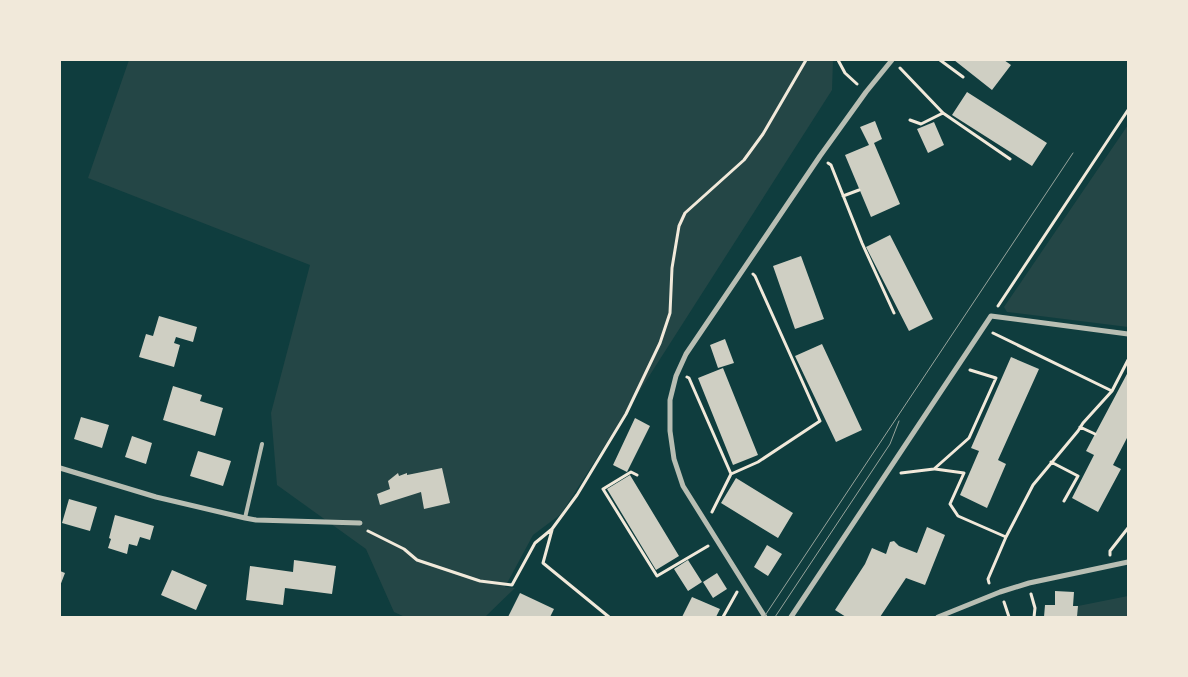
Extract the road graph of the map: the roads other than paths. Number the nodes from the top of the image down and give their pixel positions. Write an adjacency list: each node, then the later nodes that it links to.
1 (892, 60): 8 (street)
2 (1128, 334): 9 (street)
3 (262, 444): 5 (lane)
4 (60, 468): 5 (street)
5 (245, 518): 6 (street)
6 (360, 523)
7 (1128, 562): 10 (street)
8 (765, 617)
9 (791, 617)
10 (938, 617)

